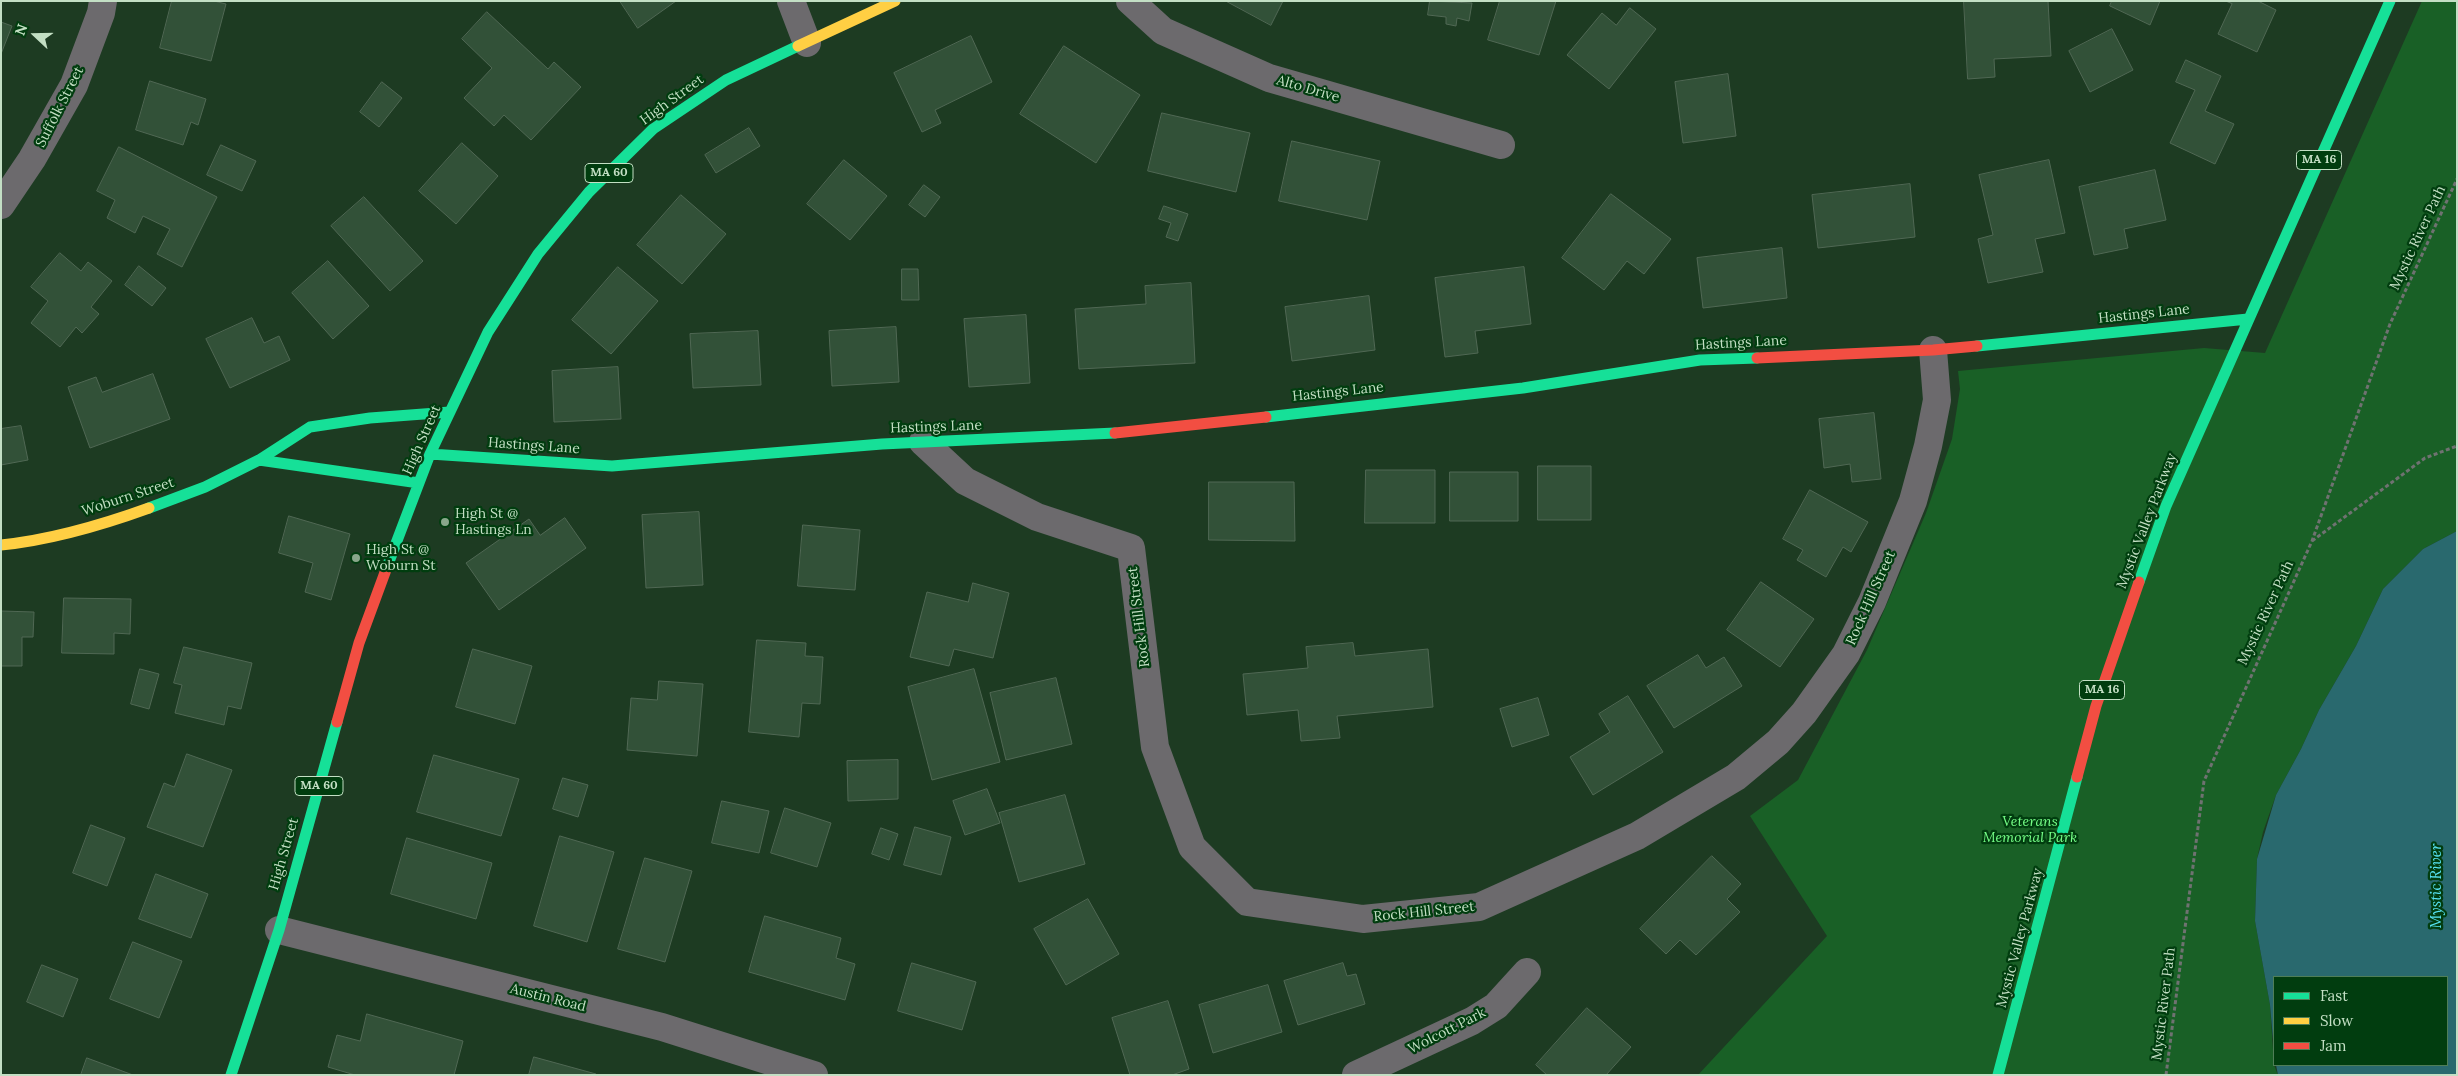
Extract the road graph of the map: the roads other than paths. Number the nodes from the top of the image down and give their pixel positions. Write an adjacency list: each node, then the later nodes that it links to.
1 (103, 1): 8 (street, Suffolk Street)
2 (791, 1): 6 (street)
3 (894, 1): 6 (main road, High Street / MA 60)
4 (1130, 1): 7 (street, Alto Drive)
5 (2390, 1): 9 (main road, Mystic Valley Parkway / MA 16)
6 (807, 43): 11 (main road, High Street / MA 60)
7 (1501, 145)
8 (1, 205)
9 (2248, 319): 10 (main road, Hastings Lane); 22 (main road, Mystic Valley Parkway / MA 16)
10 (1933, 350): 12 (main road, Hastings Lane); 12 (street, Rock Hill Street)
11 (450, 412): 13 (main road, High Street / MA 60); 14 (main road, Woburn Street)
12 (923, 442): 13 (main road, Hastings Lane)
13 (430, 454): 15 (main road, High Street / MA 60)
14 (258, 460): 15 (main road); 16 (main road, Woburn Street)
15 (419, 483): 17 (main road, High Street / MA 60)
16 (1, 545)
17 (279, 930): 19 (main road, High Street / MA 60); 20 (street, Austin Road)
18 (1527, 972): 21 (street, Wolcott Park)
19 (231, 1075)
20 (814, 1075)
21 (1356, 1075)
22 (1998, 1075)

